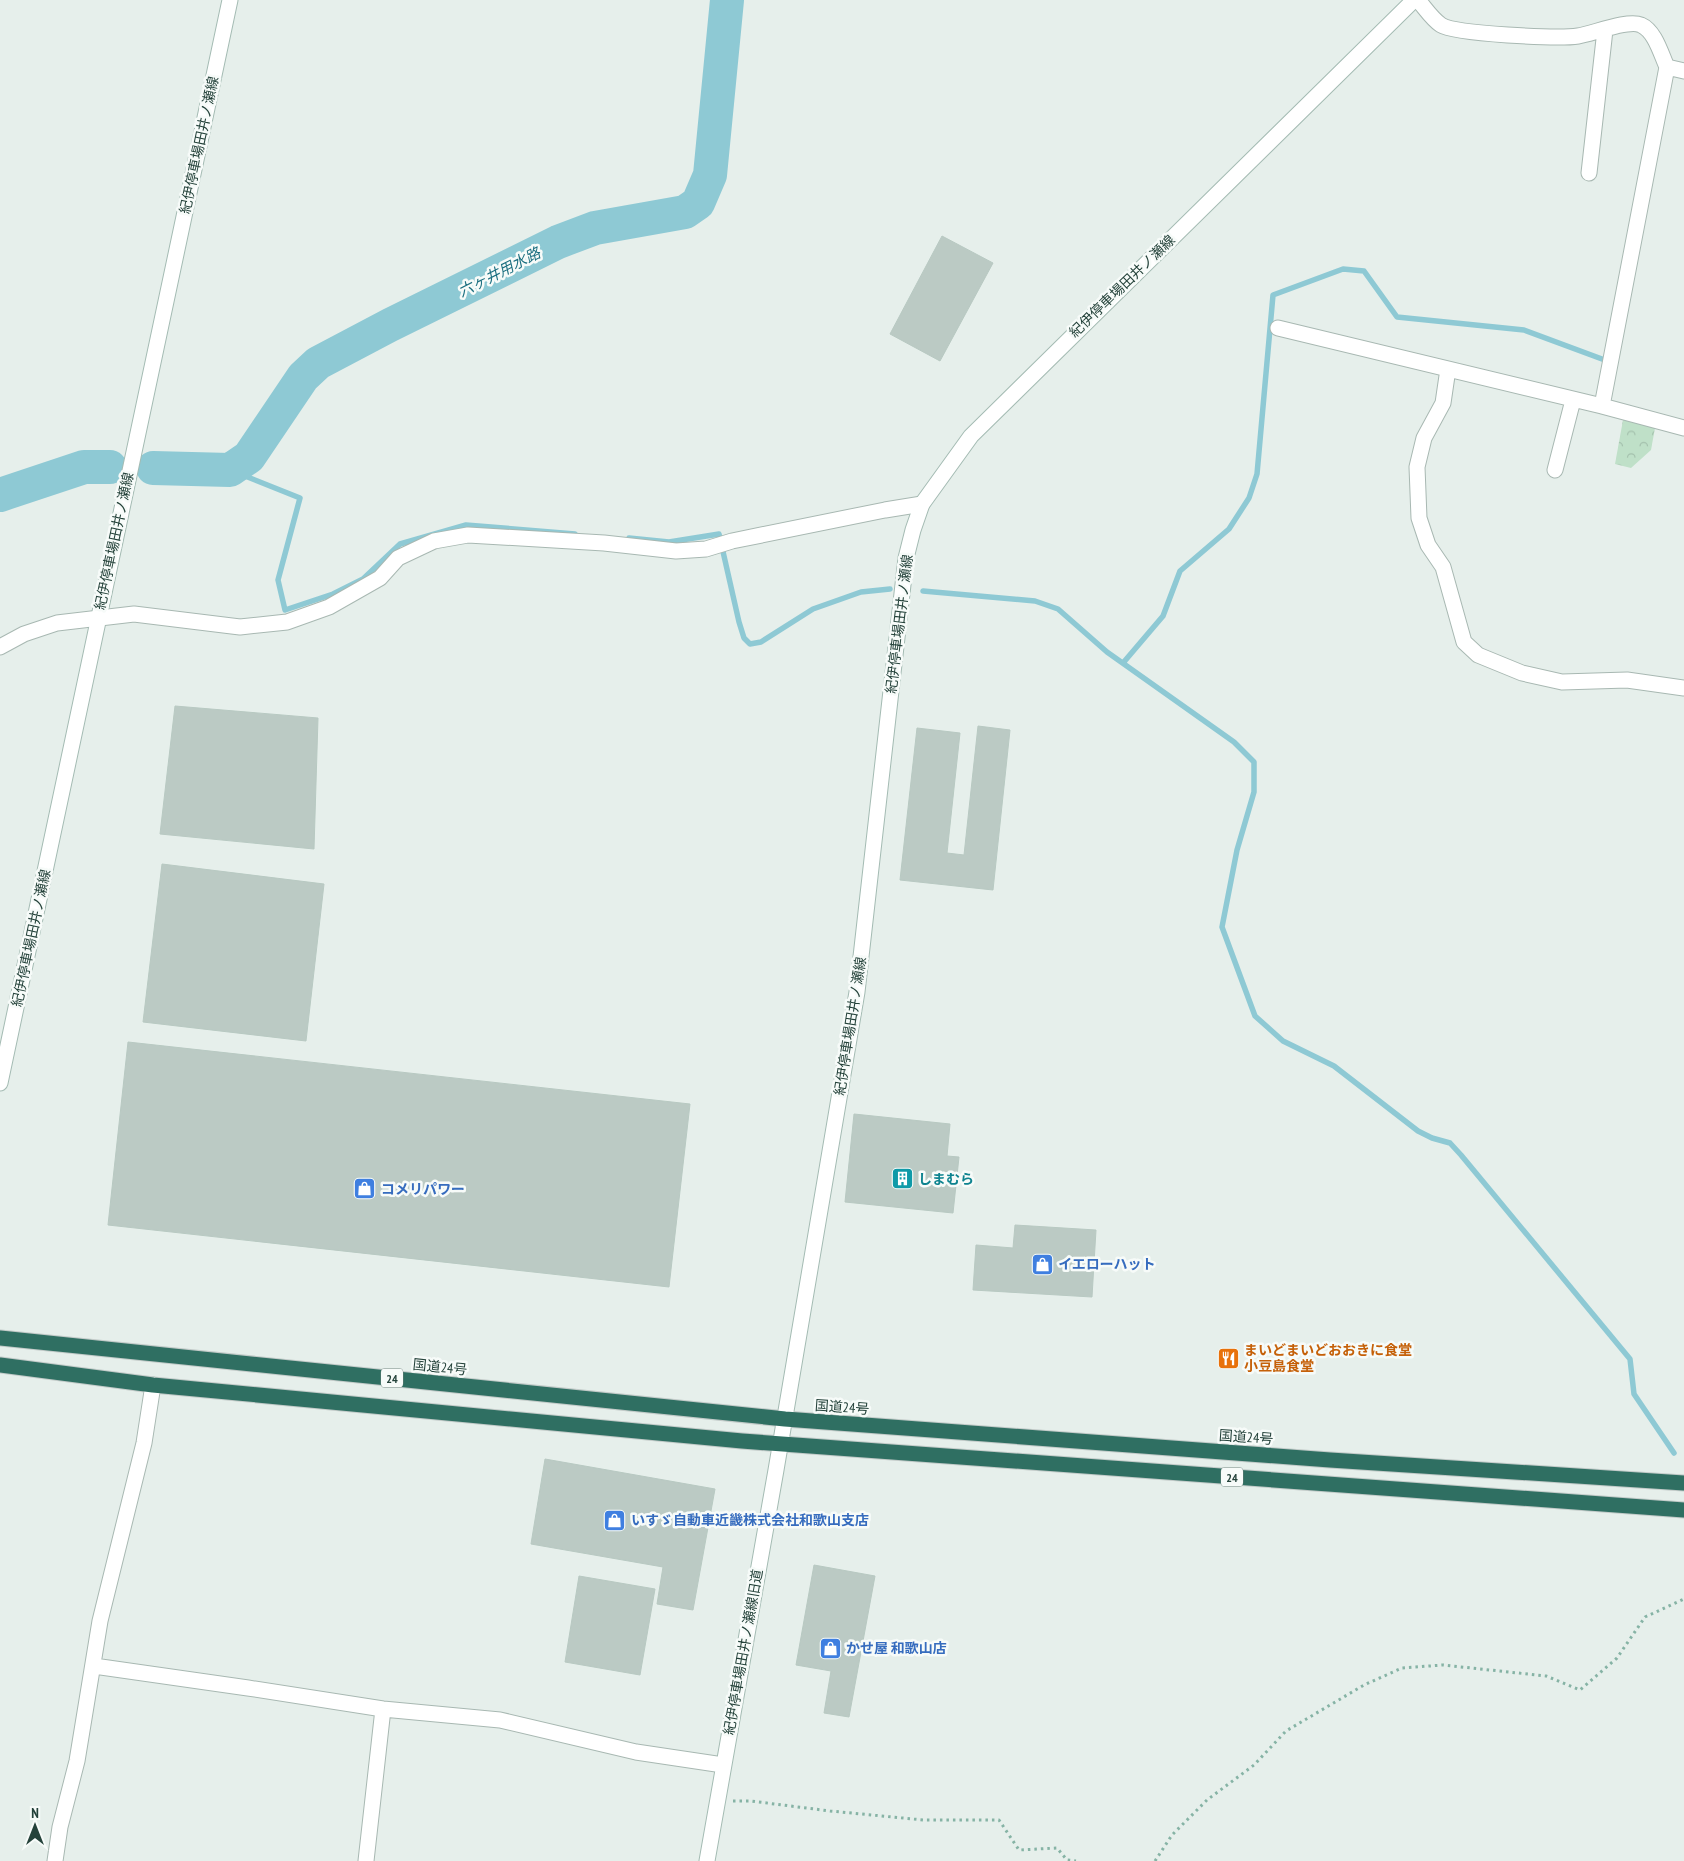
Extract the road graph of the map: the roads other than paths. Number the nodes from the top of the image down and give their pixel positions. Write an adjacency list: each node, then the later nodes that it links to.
1 (230, 0): 14 (street, 紀伊停車場田井ノ瀬線)
2 (1416, 0): 3 (street); 13 (street, 紀伊停車場田井ノ瀬線)
3 (1605, 30): 4 (street); 6 (street)
4 (1667, 67): 5 (street); 10 (street)
5 (1684, 71)
6 (1589, 173)
7 (1278, 328): 8 (street)
8 (1448, 369): 9 (street); 16 (street)
9 (1573, 400): 10 (street); 12 (street)
10 (1602, 406): 11 (street)
11 (1684, 428)
12 (1554, 470)
13 (922, 504): 14 (street); 21 (street, 紀伊停車場田井ノ瀬線)
14 (98, 618): 15 (street); 17 (street, 紀伊停車場田井ノ瀬線)
15 (0, 647)
16 (1684, 688)
17 (0, 1083)
18 (0, 1338): 21 (highway, 国道24号 / 24)
19 (0, 1365): 20 (highway, 24)
20 (153, 1385): 22 (highway, 24); 25 (street)
21 (785, 1419): 22 (street, 紀伊停車場田井ノ瀬線); 23 (highway, 国道24号 / 24)
22 (781, 1444): 24 (highway, 24); 27 (street, 紀伊停車場田井ノ瀬線旧道)
23 (1684, 1483)
24 (1684, 1510)
25 (94, 1666): 26 (street); 28 (street)
26 (383, 1709): 27 (street); 29 (street)
27 (723, 1765): 30 (street, 紀伊停車場田井ノ瀬線旧道)
28 (55, 1861)
29 (366, 1861)
30 (707, 1861)

